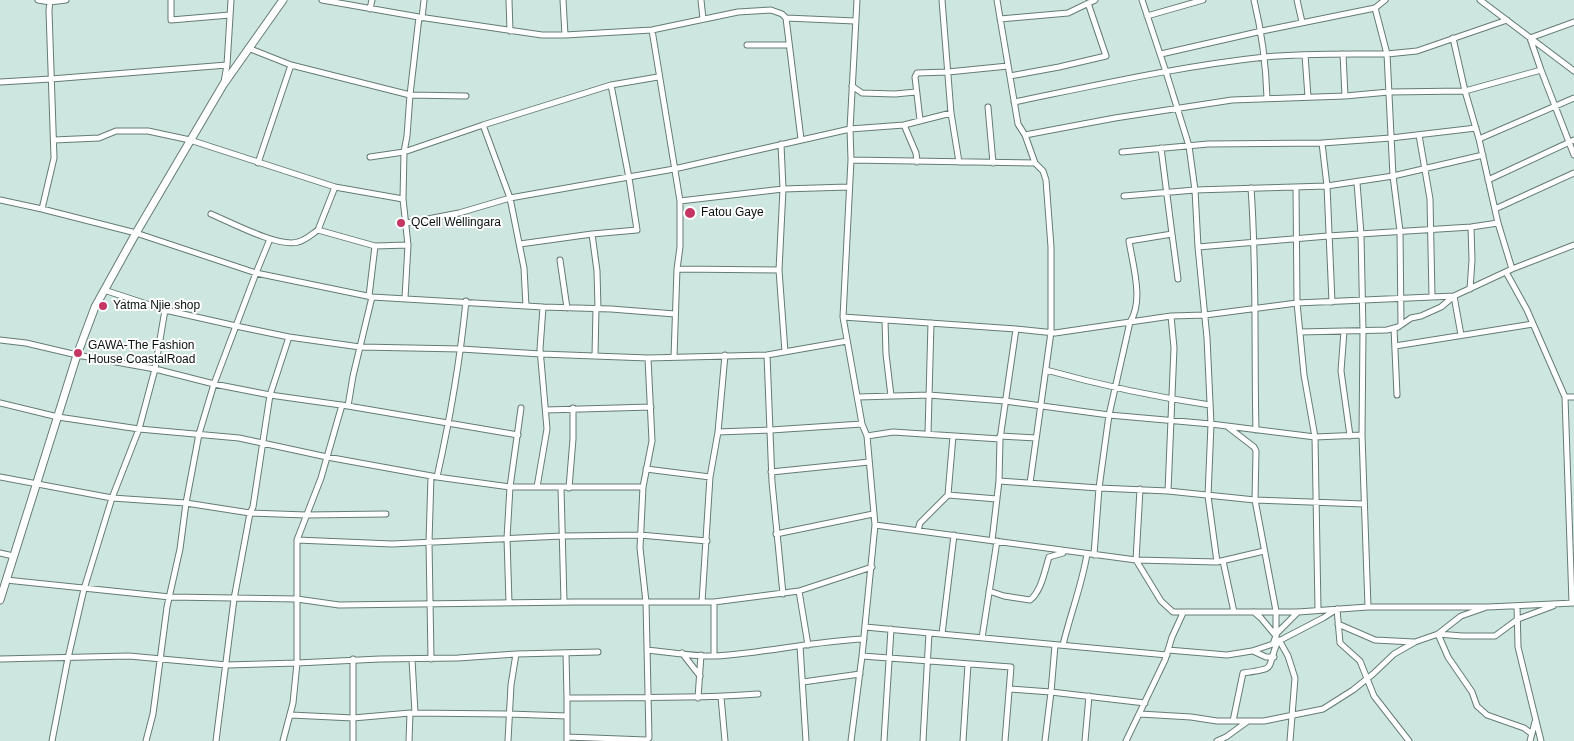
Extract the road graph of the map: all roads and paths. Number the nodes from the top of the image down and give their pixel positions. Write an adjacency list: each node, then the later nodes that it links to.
1 (38, 0): 22 (street)
2 (66, 0): 22 (street)
3 (171, 0): 26 (street)
4 (231, 0): 26 (street)
5 (283, 0): 44 (street)
6 (322, 0): 25 (street)
7 (372, 0): 25 (street)
8 (424, 0): 28 (street)
9 (509, 0): 37 (street)
10 (563, 0): 39 (street)
11 (701, 0): 30 (street)
12 (857, 0): 32 (street)
13 (942, 0): 56 (street)
14 (997, 0): 31 (street)
15 (1095, 0): 23 (street)
16 (1142, 0): 27 (street)
17 (1203, 0): 27 (street)
18 (1254, 0): 38 (street)
19 (1297, 0): 34 (street)
20 (1386, 0): 24 (street)
21 (1480, 0): 33 (street)
22 (50, 1): 60 (street)
23 (1088, 4): 31 (street); 58 (street)
24 (1375, 8): 34 (street); 47 (street)
25 (370, 9): 28 (street)
26 (230, 15): 50 (street)
27 (1147, 16): 45 (street)
28 (420, 18): 37 (street); 68 (street)
29 (786, 18): 30 (street); 32 (street); 43 (street)
30 (703, 19): 36 (street)
31 (1000, 19): 53 (street)
32 (856, 20): 64 (street)
33 (1507, 20): 40 (street); 41 (street)
34 (1302, 22): 38 (street)
35 (1574, 22): 41 (street)
36 (652, 30): 39 (street); 59 (street)
37 (510, 31): 39 (street)
38 (1262, 31): 45 (street); 49 (street)
39 (565, 35)
40 (1453, 38): 47 (street); 65 (street)
41 (1530, 38): 52 (street); 54 (street)
42 (747, 45): 43 (street)
43 (789, 45): 87 (street)
44 (248, 48): 51 (street); 62 (street)
45 (1161, 54): 57 (street)
46 (1343, 54): 47 (street); 48 (street); 70 (street)
47 (1387, 54): 67 (street)
48 (1305, 55): 49 (street); 71 (street)
49 (1265, 57): 57 (street); 72 (street)
50 (226, 65): 60 (street); 62 (street)
51 (291, 65): 68 (street); 104 (street)
52 (1571, 65): 55 (street)
53 (1008, 66): 56 (street); 58 (street)
54 (1541, 70): 65 (street); 75 (street)
55 (1574, 71)
56 (948, 72): 66 (street); 78 (street)
57 (1166, 72): 74 (street); 77 (street)
58 (1010, 76): 74 (street)
59 (658, 77): 63 (street); 108 (street)
60 (51, 79): 61 (street); 89 (street)
61 (0, 82)
62 (223, 85): 90 (street)
63 (611, 85): 80 (street); 111 (street)
64 (852, 86): 66 (street); 83 (street)
65 (1465, 91): 67 (street); 82 (street)
66 (916, 92): 79 (street)
67 (1390, 92): 70 (street); 86 (street)
68 (410, 95): 69 (street); 96 (street)
69 (466, 96)
70 (1345, 96): 71 (street)
71 (1308, 97): 72 (street)
72 (1267, 98): 77 (street)
73 (1574, 98): 75 (street)
74 (1014, 102): 85 (street)
75 (1556, 106): 88 (street); 91 (street)
76 (988, 107): 105 (street)
77 (1178, 108): 85 (street); 94 (street)
78 (951, 113): 79 (street); 103 (street)
79 (920, 120): 81 (street)
80 (483, 125): 96 (street); 123 (street)
81 (904, 125): 83 (street); 102 (street)
82 (1476, 128): 84 (street); 88 (street)
83 (850, 129): 87 (street); 101 (street)
84 (1419, 134): 86 (street); 107 (street)
85 (1026, 135): 106 (street)
86 (1391, 138): 92 (street); 110 (street)
87 (801, 139): 93 (street)
88 (1479, 139): 98 (street)
89 (54, 140): 90 (street); 127 (street)
90 (190, 140): 104 (street); 136 (street)
91 (1571, 142): 99 (street); 112 (street)
92 (1322, 143): 94 (street); 114 (street)
93 (781, 144): 108 (street); 119 (street)
94 (1189, 146): 95 (street); 120 (street)
95 (1161, 148): 97 (street); 121 (street)
96 (404, 152): 100 (street); 124 (street)
97 (1122, 152)
98 (1483, 155): 107 (street); 112 (street)
99 (1574, 156)
100 (370, 157)
101 (850, 160): 102 (street); 116 (street)
102 (917, 162): 103 (street)
103 (958, 162): 105 (street)
104 (258, 163): 115 (street)
105 (993, 163): 106 (street)
106 (1035, 163): 187 (street)
107 (1425, 168): 110 (street); 133 (street)
108 (674, 169): 111 (street); 126 (street)
109 (1574, 173): 128 (street)
110 (1393, 176): 113 (street); 135 (street)
111 (629, 178): 123 (street); 137 (street)
112 (1488, 180): 128 (street)
113 (1357, 183): 114 (street); 139 (street)
114 (1327, 186): 117 (street); 140 (street)
115 (335, 187): 124 (street); 134 (street)
116 (848, 187): 119 (street); 176 (street)
117 (1296, 187): 118 (street); 142 (street)
118 (1251, 188): 120 (street); 143 (street)
119 (783, 189): 126 (street); 152 (street)
120 (1195, 190): 121 (street); 148 (street)
121 (1166, 192): 122 (street); 138 (street)
122 (1124, 196)
123 (510, 198): 131 (street); 144 (street)
124 (403, 199): 131 (street)
125 (0, 200): 127 (street)
126 (680, 202): 150 (street)
127 (42, 209): 136 (street)
128 (1495, 209): 130 (street)
129 (211, 214): 141 (street)
130 (1498, 222): 132 (street); 151 (street)
131 (407, 223): 145 (street)
132 (1471, 227): 133 (street); 156 (street)
133 (1431, 228): 135 (street); 160 (street)
134 (318, 230): 141 (street); 147 (street)
135 (1400, 231): 139 (street); 162 (street)
136 (136, 234): 153 (street); 157 (street)
137 (592, 234): 144 (street); 170 (street)
138 (1172, 234): 155 (street); 178 (street)
139 (1361, 234): 140 (street); 163 (street)
140 (1328, 236): 142 (street); 165 (street)
141 (270, 239): 153 (street)
142 (1297, 239): 143 (street); 166 (street)
143 (1255, 243): 148 (street); 171 (street)
144 (520, 244): 167 (street)
145 (408, 245): 147 (street); 161 (street)
146 (1574, 245): 151 (street)
147 (375, 246): 158 (street)
148 (1198, 247): 174 (street)
149 (560, 260): 169 (street)
150 (677, 269): 152 (street); 173 (street)
151 (1512, 269): 154 (street)
152 (779, 270): 196 (street)
153 (256, 272): 158 (street); 182 (street)
154 (1506, 272): 156 (street); 180 (street)
155 (1178, 279)
156 (1470, 289): 159 (street)
157 (104, 290): 172 (street); 198 (street)
158 (370, 296): 161 (street); 194 (street)
159 (1454, 296): 160 (street); 181 (street); 189 (street)
160 (1432, 297): 162 (street)
161 (405, 298): 164 (street)
162 (1400, 298): 163 (street); 181 (street)
163 (1362, 300): 165 (street); 186 (street)
164 (466, 301): 167 (street); 195 (street)
165 (1332, 302): 166 (street)
166 (1297, 304): 171 (street); 188 (street)
167 (526, 306): 168 (street)
168 (543, 307): 169 (street); 197 (street)
169 (567, 308): 170 (street)
170 (597, 308): 173 (street); 201 (street)
171 (1254, 308): 174 (street); 234 (street)
172 (165, 310): 182 (street); 204 (street)
173 (675, 314): 202 (street)
174 (1205, 315): 175 (street); 218 (street)
175 (1171, 316): 178 (street); 215 (street)
176 (843, 317): 177 (street); 192 (street)
177 (885, 320): 179 (street); 212 (street)
178 (1130, 322): 187 (street); 207 (street)
179 (931, 323): 183 (street); 209 (street)
180 (1533, 324): 189 (street); 213 (street)
181 (1401, 325): 184 (street)
182 (236, 326): 190 (street); 206 (street)
183 (1016, 328): 187 (street); 216 (street)
184 (1394, 328): 186 (street); 193 (street)
185 (1344, 331): 186 (street); 188 (street); 241 (street)
186 (1364, 331): 242 (street)
187 (1051, 332): 205 (street)
188 (1300, 332): 245 (street)
189 (1461, 336): 193 (street)
190 (289, 337): 194 (street); 208 (street)
191 (0, 340): 198 (street)
192 (847, 341): 196 (street); 211 (street)
193 (1395, 346): 210 (street)
194 (360, 347): 195 (street); 219 (street)
195 (461, 349): 197 (street); 228 (street)
196 (785, 352): 200 (street)
197 (540, 354): 201 (street); 224 (street)
198 (77, 355): 204 (street); 226 (street)
199 (725, 355): 200 (street); 202 (street); 235 (street)
200 (767, 355): 233 (street)
201 (595, 356): 203 (street)
202 (674, 357): 203 (street)
203 (648, 358): 220 (street)
204 (155, 369): 206 (street); 232 (street)
205 (1046, 370): 207 (street); 221 (street)
206 (214, 384): 208 (street); 236 (street)
207 (1116, 387): 215 (street); 225 (street)
208 (270, 395): 219 (street); 246 (street)
209 (928, 395): 212 (street); 216 (street); 237 (street)
210 (1397, 395)
211 (858, 396): 212 (street); 229 (street)
212 (891, 396)
213 (1565, 397): 214 (street); 312 (street)
214 (1574, 397)
215 (1173, 399): 218 (street); 227 (street)
216 (1005, 401): 221 (street); 243 (street)
217 (0, 403): 226 (street)
218 (1210, 405): 230 (street)
219 (345, 406): 228 (street); 247 (street)
220 (651, 407): 223 (street); 249 (street)
221 (1041, 407): 225 (street); 244 (street)
222 (521, 408): 238 (street)
223 (573, 408): 224 (street); 261 (street)
224 (546, 410): 258 (street)
225 (1110, 415): 227 (street); 262 (street)
226 (58, 416): 232 (street); 255 (street)
227 (1172, 421): 230 (street); 264 (street)
228 (449, 423): 238 (street); 252 (street)
229 (862, 424): 233 (street); 239 (street)
230 (1211, 424): 231 (street); 266 (street)
231 (1227, 426): 234 (street); 269 (street)
232 (139, 429): 236 (street); 267 (street)
233 (771, 430): 235 (street); 250 (street)
234 (1256, 430): 245 (street)
235 (718, 432): 253 (street)
236 (199, 434): 246 (street); 270 (street)
237 (928, 434): 239 (street); 240 (street)
238 (518, 436): 257 (street)
239 (867, 436): 248 (street)
240 (953, 436): 243 (street); 265 (street)
241 (1350, 436): 242 (street); 245 (street)
242 (1362, 436): 272 (street)
243 (1000, 437): 244 (street); 254 (street)
244 (1036, 438): 256 (street)
245 (1315, 438): 271 (street)
246 (263, 443): 247 (street); 273 (street)
247 (327, 457): 252 (street); 276 (street)
248 (869, 462): 250 (street); 275 (street)
249 (646, 469): 253 (street); 259 (street)
250 (772, 472): 280 (street)
251 (0, 477): 255 (street)
252 (434, 477): 257 (street); 287 (street)
253 (710, 477): 285 (street)
254 (999, 481): 256 (street); 268 (street)
255 (36, 483): 267 (street); 293 (street)
256 (1030, 483): 262 (street)
257 (510, 487): 258 (street); 283 (street)
258 (537, 487): 260 (street)
259 (643, 487): 261 (street); 279 (street)
260 (561, 488): 261 (street); 282 (street)
261 (569, 488)
262 (1099, 488): 263 (street); 292 (street)
263 (1140, 490): 264 (street); 294 (street)
264 (1168, 491): 266 (street)
265 (948, 495): 268 (street); 278 (street)
266 (1208, 496): 269 (street); 296 (street)
267 (112, 498): 270 (street); 299 (street)
268 (997, 499): 286 (street)
269 (1255, 500): 271 (street); 288 (street)
270 (186, 503): 273 (street); 303 (street)
271 (1317, 503): 272 (street); 319 (street)
272 (1364, 504): 317 (street)
273 (250, 513): 276 (street); 304 (street)
274 (386, 514): 276 (street)
275 (873, 514): 277 (street); 280 (street)
276 (306, 515): 284 (street)
277 (875, 524): 278 (street); 297 (street)
278 (918, 530): 281 (street)
279 (640, 534): 282 (street); 285 (street); 308 (street)
280 (776, 534): 302 (street)
281 (954, 535): 286 (street); 330 (street)
282 (562, 536): 283 (street); 307 (street)
283 (507, 538): 287 (street); 311 (street)
284 (297, 540): 287 (street); 305 (street)
285 (707, 541): 309 (street)
286 (994, 541): 289 (street); 301 (street)
287 (429, 542): 313 (street)
288 (1264, 551): 295 (street); 320 (street)
289 (1066, 552): 291 (street); 301 (street)
290 (0, 553): 293 (street)
291 (1087, 554): 292 (street); 338 (street)
292 (1094, 555): 294 (street)
293 (13, 556): 298 (street)
294 (1136, 560): 296 (street); 324 (street)
295 (1224, 561): 296 (street); 321 (street)
296 (1217, 562)
297 (872, 567): 300 (street); 327 (street)
298 (6, 580): 299 (street); 306 (street)
299 (84, 590): 303 (street); 351 (street)
300 (799, 591): 302 (street); 336 (street)
301 (990, 591): 332 (street)
302 (783, 594): 310 (street)
303 (170, 598): 304 (street); 354 (street)
304 (234, 599): 305 (street); 360 (street)
305 (297, 599): 313 (street); 359 (street)
306 (0, 600)
307 (564, 602): 308 (street); 311 (street)
308 (646, 602): 309 (street); 340 (street)
309 (702, 602): 310 (street)
310 (714, 602): 348 (street)
311 (509, 603): 313 (street)
312 (1573, 603): 314 (street)
313 (430, 604): 357 (street)
314 (1558, 604): 316 (street); 325 (street)
315 (1488, 606): 316 (street); 317 (street); 331 (street)
316 (1517, 606): 325 (street)
317 (1368, 607): 318 (street)
318 (1337, 609): 319 (street); 326 (street); 333 (street)
319 (1318, 610): 323 (street)
320 (1276, 611): 322 (street); 323 (street); 333 (street)
321 (1234, 612): 322 (street); 324 (street)
322 (1254, 612): 333 (street)
323 (1298, 612): 333 (street)
324 (1183, 613): 345 (street)
325 (1518, 619): 331 (street); 384 (street)
326 (1338, 624): 335 (street); 364 (street)
327 (865, 627): 328 (street); 334 (street)
328 (891, 629): 329 (street); 352 (street)
329 (929, 633): 330 (street); 358 (street)
330 (942, 634): 332 (street)
331 (1438, 634): 335 (street); 385 (street)
332 (982, 638): 337 (street)
333 (1278, 638): 341 (street); 353 (street); 380 (street)
334 (864, 639): 336 (street); 349 (street)
335 (1414, 642): 364 (street)
336 (808, 645): 339 (street)
337 (1055, 645): 338 (street); 367 (street)
338 (1063, 645): 345 (street)
339 (800, 646): 348 (street); 365 (street)
340 (647, 650): 344 (street); 369 (street)
341 (1252, 651): 345 (street); 353 (street)
342 (598, 652): 343 (street)
343 (566, 653): 346 (street); 372 (street)
344 (681, 653): 347 (street); 363 (street)
345 (1167, 653): 374 (street)
346 (516, 654): 357 (street); 376 (street)
347 (701, 655): 348 (street); 363 (street)
348 (714, 656)
349 (862, 656): 352 (street); 362 (street)
350 (0, 658): 351 (street)
351 (68, 658): 354 (street); 388 (street)
352 (889, 658): 358 (street); 398 (street)
353 (1274, 658): 382 (street)
354 (160, 659): 360 (street); 389 (street)
355 (352, 659): 356 (street); 359 (street); 381 (street)
356 (412, 659): 357 (street); 375 (street)
357 (431, 659)
358 (928, 661): 361 (street); 399 (street)
359 (296, 663): 360 (street); 378 (street)
360 (226, 664): 390 (street)
361 (968, 664): 366 (street); 400 (street)
362 (860, 674): 365 (street); 397 (street)
363 (700, 676): 373 (street)
364 (1366, 680): 380 (street); 407 (street)
365 (803, 682): 396 (street)
366 (1010, 689): 367 (street); 401 (street)
367 (1051, 692): 370 (street); 402 (street)
368 (758, 694): 371 (street)
369 (647, 696): 372 (street); 373 (street); 387 (street)
370 (1089, 696): 374 (street); 403 (street)
371 (721, 697): 373 (street); 395 (street)
372 (567, 698): 379 (street)
373 (698, 698)
374 (1145, 703): 377 (street)
375 (412, 713): 376 (street); 381 (street); 393 (street)
376 (508, 714): 379 (street); 394 (street)
377 (1140, 714): 382 (street); 404 (street)
378 (291, 715): 381 (street); 391 (street)
379 (567, 716): 386 (street)
380 (1293, 716): 383 (street); 406 (street)
381 (353, 718): 392 (street)
382 (1233, 721): 383 (street)
383 (1249, 721): 405 (street)
384 (1535, 722): 385 (street); 409 (street)
385 (1532, 734): 408 (street)
386 (567, 739): 387 (street)
387 (622, 740)
388 (52, 741)
389 (146, 741)
390 (216, 741)
391 (283, 741)
392 (353, 741)
393 (409, 741)
394 (508, 741)
395 (725, 741)
396 (806, 741)
397 (851, 741)
398 (884, 741)
399 (923, 741)
400 (963, 741)
401 (1005, 741)
402 (1045, 741)
403 (1085, 741)
404 (1126, 741)
405 (1217, 741)
406 (1290, 741)
407 (1409, 741)
408 (1530, 741)
409 (1541, 741)

